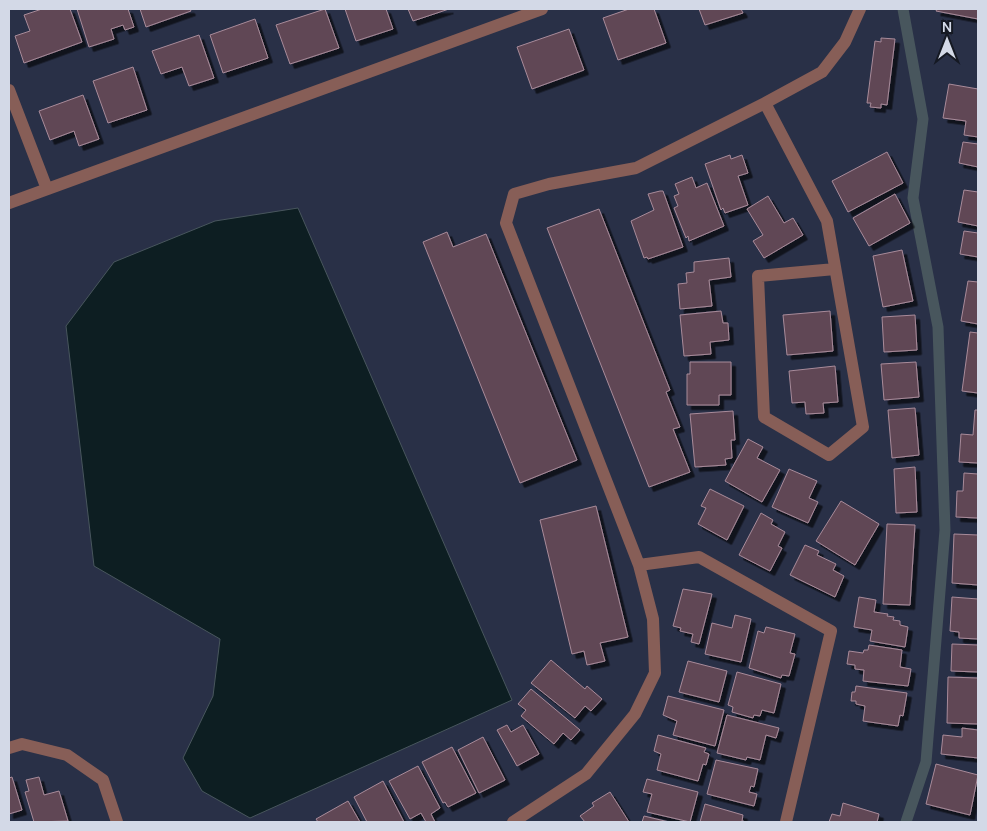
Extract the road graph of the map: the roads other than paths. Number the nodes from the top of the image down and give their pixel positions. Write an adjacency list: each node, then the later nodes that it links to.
1 (542, 9): 5 (street)
2 (860, 9): 4 (street)
3 (9, 90): 5 (street)
4 (765, 103): 7 (street); 8 (street)
5 (47, 189): 6 (street)
6 (9, 203)
7 (835, 268): 7 (street)
8 (639, 565): 11 (street); 12 (street)
9 (9, 748): 10 (street)
10 (117, 822)
11 (513, 822)
12 (786, 822)

